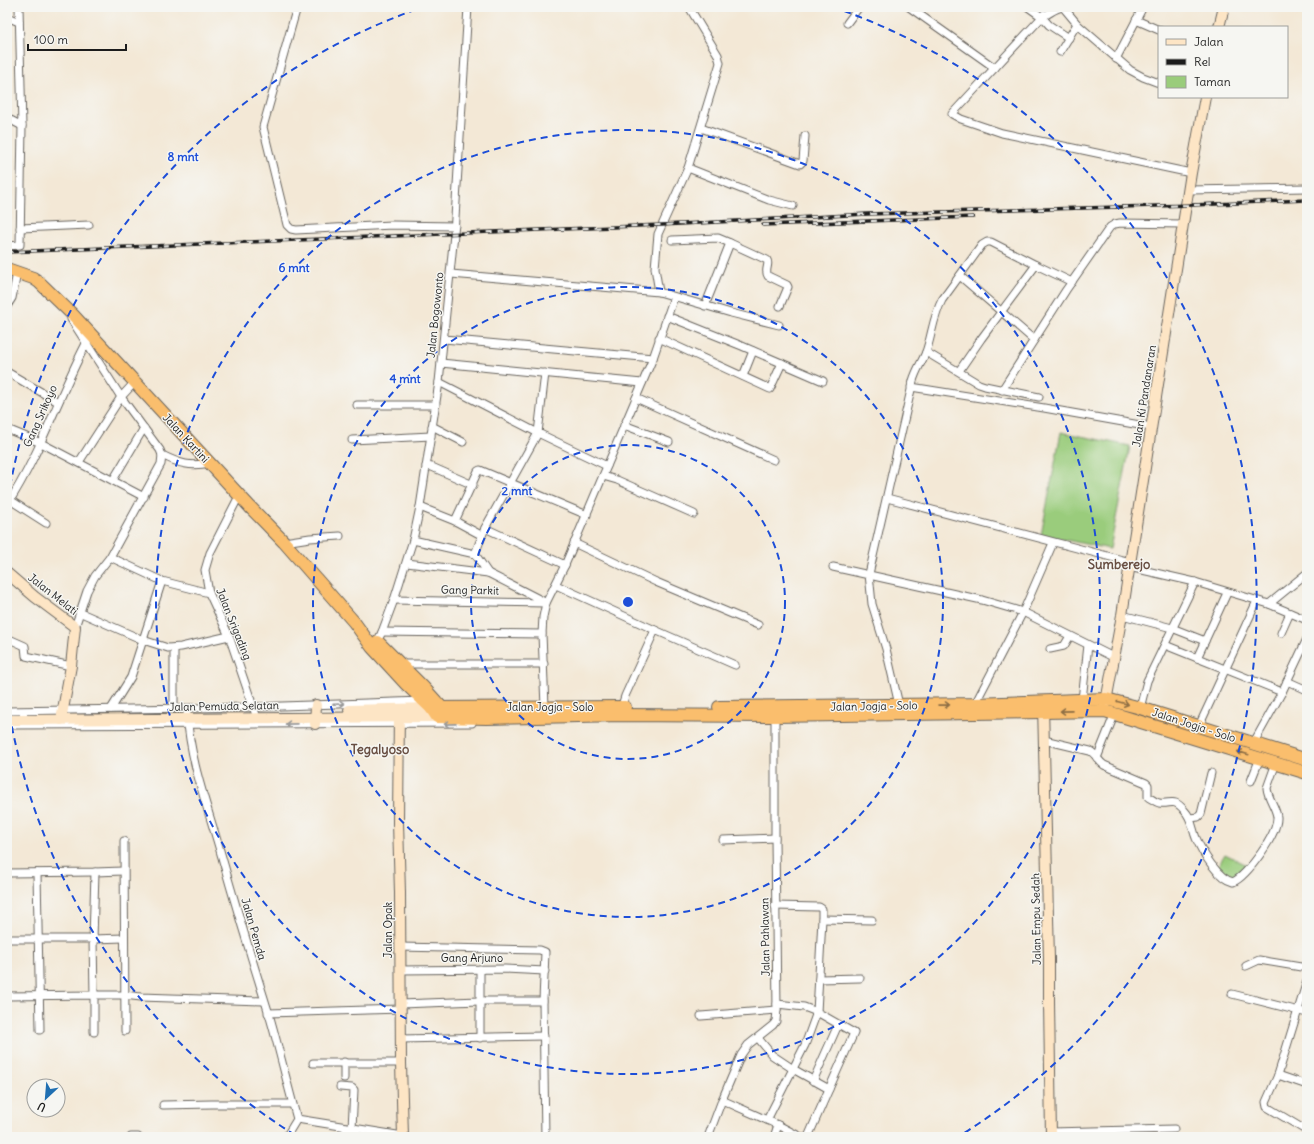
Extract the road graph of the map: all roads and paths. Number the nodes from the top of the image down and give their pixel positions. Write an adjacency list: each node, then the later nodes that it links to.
1 (19, 7): 15 (street)
2 (297, 7): 37 (street)
3 (468, 7): 37 (street, Jalan Bogowonto)
4 (689, 7): 28 (street)
5 (859, 7): 16 (street)
6 (909, 7): 23 (street)
7 (1028, 7): 13 (street)
8 (1050, 7): 13 (street)
9 (1063, 7): 13 (street); 17 (street)
10 (1143, 7): 14 (street)
11 (1224, 7): 18 (main road)
12 (7, 17): 15 (street)
13 (1042, 17): 20 (street); 23 (street)
14 (1136, 20): 19 (street); 22 (street)
15 (19, 22): 27 (street)
16 (847, 23)
17 (1077, 24): 20 (street); 22 (street)
18 (1220, 26)
19 (1158, 30)
20 (1069, 38): 21 (street)
21 (1060, 52)
22 (1116, 59): 24 (street)
23 (996, 68): 31 (street)
24 (1158, 83)
25 (1203, 98): 31 (main road, Jalan Ki Pandanaran)
26 (7, 118): 27 (street)
27 (22, 126): 38 (street)
28 (701, 128): 29 (street); 30 (street)
29 (805, 136)
30 (688, 168): 34 (street); 47 (street)
31 (1190, 172): 33 (main road, Jalan Ki Pandanaran)
32 (1307, 188): 33 (street)
33 (1188, 190): 35 (main road, Jalan Ki Pandanaran)
34 (793, 206)
35 (1183, 224): 46 (street); 82 (main road, Jalan Ki Pandanaran)
36 (89, 225): 38 (street)
37 (455, 226): 44 (street, Jalan Bogowonto)
38 (20, 228): 41 (street)
39 (672, 240): 40 (street)
40 (730, 243): 50 (street); 51 (street)
41 (7, 246)
42 (1036, 265): 45 (street); 46 (street); 52 (street)
43 (12, 271): 49 (street); 56 (highway, Jalan Kartini)
44 (450, 274): 47 (street); 57 (street, Jalan Bogowonto)
45 (960, 276): 52 (street); 60 (street)
46 (1072, 282): 58 (street)
47 (659, 292): 48 (street)
48 (674, 297): 50 (street); 53 (street)
49 (7, 306)
50 (705, 306): 54 (street)
51 (780, 306)
52 (1001, 312): 58 (street); 65 (street)
53 (667, 316): 55 (street); 59 (street)
54 (779, 325)
55 (660, 338): 61 (street); 67 (street)
56 (88, 339): 69 (highway, Jalan Kartini); 74 (street); 77 (street, Gang Srikoyo)
57 (444, 339): 61 (street); 62 (street, Jalan Bogowonto)
58 (1034, 340): 73 (street)
59 (753, 351): 63 (street); 67 (street)
60 (926, 352): 65 (street); 72 (street)
61 (652, 358): 71 (street)
62 (442, 363): 66 (street); 70 (street, Jalan Bogowonto)
63 (782, 363): 67 (street); 68 (street)
64 (7, 372): 77 (street)
65 (959, 372): 73 (street)
66 (545, 374): 71 (street); 85 (street)
67 (743, 376)
68 (824, 381)
69 (135, 382): 74 (street); 94 (highway, Jalan Kartini)
70 (439, 382): 78 (street, Jalan Bogowonto); 85 (street)
71 (642, 383): 76 (street)
72 (911, 386): 82 (street); 103 (street)
73 (1002, 390): 75 (street)
74 (121, 396): 83 (street); 93 (street)
75 (1039, 397)
76 (636, 398): 80 (street); 92 (street)
77 (58, 402): 90 (street, Gang Srikoyo)
78 (436, 404): 79 (street); 81 (street, Jalan Bogowonto)
79 (357, 405)
80 (624, 425): 89 (street); 96 (street)
81 (432, 426): 86 (street, Jalan Bogowonto); 88 (street)
82 (1151, 427): 120 (main road, Jalan Ki Pandanaran)
83 (144, 428): 91 (street); 98 (street)
84 (7, 430): 90 (street)
85 (538, 433): 96 (street); 99 (street)
86 (431, 436): 87 (street); 95 (street, Jalan Bogowonto)
87 (352, 440)
88 (463, 442)
89 (669, 442)
90 (42, 443): 93 (street); 104 (street, Gang Srikoyo)
91 (162, 455): 94 (street); 102 (street)
92 (774, 460)
93 (79, 462): 98 (street)
94 (210, 463): 101 (highway, Jalan Kartini)
95 (426, 466): 100 (street); 105 (street, Jalan Bogowonto)
96 (607, 466): 97 (street)
97 (603, 476): 106 (street); 107 (street)
98 (113, 480): 102 (street)
99 (510, 482): 100 (street); 107 (street); 110 (street)
100 (473, 485): 108 (street)
101 (240, 496): 114 (highway, Jalan Kartini); 130 (street, Jalan Srigading)
102 (144, 497): 118 (street)
103 (887, 498): 116 (street); 126 (street)
104 (9, 502): 109 (street)
105 (420, 507): 108 (street); 113 (street, Jalan Bogowonto)
106 (694, 514)
107 (587, 515): 115 (street)
108 (455, 521): 111 (street)
109 (46, 523)
110 (485, 528): 111 (street); 121 (street)
111 (481, 535): 117 (street)
112 (340, 536): 114 (street)
113 (413, 540): 117 (street); 119 (street, Jalan Bogowonto)
114 (284, 542): 141 (highway, Jalan Kartini)
115 (574, 543): 121 (street); 142 (street)
116 (1053, 543): 120 (street); 137 (street)
117 (475, 554): 124 (street)
118 (110, 557): 127 (street); 136 (street)
119 (407, 563): 124 (street); 132 (street, Jalan Bogowonto)
120 (1129, 564): 128 (street); 139 (main road, Jalan Ki Pandanaran)
121 (565, 565): 129 (street)
122 (833, 567): 126 (street)
123 (7, 573): 143 (main road, Jalan Melati)
124 (488, 573): 134 (street)
125 (1307, 573): 135 (street)
126 (869, 574): 137 (street); 171 (street)
127 (162, 581): 130 (street); 152 (street)
128 (1195, 582): 131 (street); 144 (street)
129 (556, 585): 134 (street); 145 (street)
130 (209, 593): 148 (street, Jalan Srigading)
131 (1227, 593): 133 (street); 153 (street)
132 (394, 600): 134 (street, Gang Parkit); 150 (street, Jalan Bogowonto)
133 (1257, 601): 135 (street); 165 (street)
134 (545, 602): 147 (street)
135 (1269, 604): 138 (street)
136 (79, 612): 143 (street); 152 (street)
137 (1023, 612): 149 (street); 170 (street)
138 (1290, 613): 140 (street); 146 (street)
139 (1122, 615): 144 (street); 159 (main road, Jalan Ki Pandanaran)
140 (1307, 620)
141 (354, 622): 150 (highway, Jalan Kartini); 173 (highway, Jalan Kartini)
142 (758, 625)
143 (75, 627): 163 (main road, Jalan Melati)
144 (1172, 628): 153 (street); 156 (street)
145 (655, 630): 164 (street); 178 (street)
146 (1281, 633)
147 (542, 634): 150 (street); 162 (street)
148 (229, 636): 157 (street); 179 (street, Jalan Srigading)
149 (1070, 636): 155 (street); 158 (street)
150 (380, 637): 161 (highway, Jalan Kartini)
151 (7, 638): 163 (street)
152 (143, 640): 157 (street); 177 (street)
153 (1205, 641): 160 (street)
154 (1306, 643): 166 (street)
155 (1088, 645): 159 (street); 169 (street)
156 (1165, 645): 160 (street); 176 (street)
157 (174, 648): 183 (street)
158 (1050, 650)
159 (1115, 658): 175 (main road, Jalan Ki Pandanaran)
160 (1197, 658): 165 (street)
161 (400, 664): 162 (street); 173 (highway, Jalan Kartini)
162 (544, 664): 174 (street)
163 (71, 666): 182 (main road, Jalan Melati)
164 (735, 666)
165 (1225, 669): 168 (street); 189 (street)
166 (1286, 681): 167 (street); 168 (street)
167 (1307, 690)
168 (1282, 692): 191 (street)
169 (1082, 700): 172 (highway, Jalan Jogja - Solo); 175 (highway, Jalan Jogja - Solo)
170 (974, 704): 171 (highway, Jalan Jogja - Solo, one-way to 170); 172 (highway, Jalan Jogja - Solo)
171 (899, 705): 180 (highway, Jalan Jogja - Solo)
172 (1043, 706): 175 (highway, Jalan Jogja - Solo, one-way to 172); 180 (highway, Jalan Jogja - Solo); 190 (main road, Jalan Empu Sedah)
173 (435, 707): 174 (highway, Jalan Jogja - Solo); 181 (street, one-way to 173); 185 (main road, Jalan Pemuda Selatan); 187 (highway, Jalan Jogja - Solo)
174 (545, 707): 178 (highway, Jalan Jogja - Solo)
175 (1109, 708): 176 (highway, Jalan Jogja - Solo, one-way to 176); 192 (street); 193 (highway, Jalan Jogja - Solo, one-way to 175)
176 (1140, 708): 189 (highway, Jalan Jogja - Solo)
177 (111, 709): 182 (street); 183 (street)
178 (621, 711): 180 (highway, Jalan Jogja - Solo); 187 (highway, Jalan Jogja - Solo)
179 (256, 712): 181 (main road, Jalan Pemuda Selatan); 183 (street); 188 (main road, Jalan Pemuda Selatan)
180 (775, 712): 200 (street, Jalan Pahlawan)
181 (315, 714): 184 (main road, Jalan Pemuda Selatan); 188 (street, one-way to 188)
182 (62, 715): 183 (main road, Jalan Pemuda Selatan); 186 (main road, Jalan Pemuda Selatan)
183 (168, 716): 186 (street); 188 (main road, Jalan Pemuda Selatan)
184 (345, 717): 185 (main road, Jalan Pemuda Selatan); 185 (street)
185 (400, 717): 187 (street, one-way to 185); 214 (main road, Jalan Opak)
186 (8, 718)
187 (487, 718)
188 (187, 719): 228 (street, Jalan Pemda)
189 (1199, 726): 191 (highway, Jalan Jogja - Solo)
190 (1044, 740): 192 (street); 265 (main road, Jalan Empu Sedah)
191 (1253, 744): 194 (highway, Jalan Jogja - Solo)
192 (1097, 758): 199 (street)
193 (1260, 758): 195 (highway, Jalan Jogja - Solo); 198 (street)
194 (1307, 760)
195 (1276, 763): 197 (highway, Jalan Jogja - Solo); 199 (street)
196 (1211, 773): 199 (street)
197 (1307, 773)
198 (1251, 781)
199 (1190, 818)
200 (775, 838): 201 (street); 207 (street, Jalan Pahlawan)
201 (723, 840)
202 (124, 841): 203 (street)
203 (123, 871): 204 (street); 211 (street)
204 (95, 872): 206 (street); 213 (street)
205 (7, 873): 206 (street)
206 (37, 873): 210 (street)
207 (775, 906): 208 (street); 232 (street, Jalan Pahlawan)
208 (822, 919): 209 (street); 221 (street)
209 (872, 920)
210 (38, 938): 212 (street); 213 (street); 224 (street)
211 (124, 938): 213 (street); 226 (street)
212 (7, 939)
213 (93, 939): 225 (street)
214 (400, 947): 218 (main road, Jalan Opak); 219 (street)
215 (1246, 966): 216 (street)
216 (1307, 968)
217 (480, 969): 218 (street, Gang Arjuno); 219 (street, Gang Arjuno); 229 (street)
218 (400, 970): 231 (main road, Jalan Opak)
219 (545, 971): 230 (street)
220 (860, 978): 221 (street)
221 (819, 979): 234 (street)
222 (1307, 981): 233 (street)
223 (1232, 994): 233 (street)
224 (39, 995): 225 (street); 227 (street); 239 (street)
225 (94, 995): 226 (street); 241 (street)
226 (124, 995): 228 (street); 240 (street)
227 (7, 996)
228 (264, 1001): 235 (street, Jalan Pemda)
229 (479, 1001): 230 (street); 231 (street); 243 (street)
230 (543, 1001): 242 (street)
231 (401, 1006): 235 (street); 245 (main road, Jalan Opak)
232 (777, 1007): 234 (street); 237 (street); 244 (street, Jalan Pahlawan)
233 (1298, 1010): 236 (street); 250 (street)
234 (817, 1012): 238 (street); 249 (street)
235 (268, 1013): 257 (street, Jalan Pemda)
236 (1307, 1013)
237 (701, 1016)
238 (838, 1025): 252 (street); 255 (street)
239 (40, 1030)
240 (125, 1031)
241 (94, 1032)
242 (544, 1036): 243 (street); 271 (street)
243 (480, 1038): 245 (street)
244 (758, 1038): 249 (street); 256 (street, Jalan Pahlawan)
245 (401, 1039): 247 (main road, Jalan Opak)
246 (344, 1062): 247 (street); 248 (street); 251 (street)
247 (401, 1062): 270 (main road, Jalan Opak)
248 (313, 1063)
249 (793, 1069): 252 (street); 260 (street)
250 (1278, 1075): 253 (street); 264 (street)
251 (344, 1078)
252 (814, 1081): 255 (street)
253 (1307, 1085)
254 (340, 1087): 262 (street)
255 (829, 1089): 275 (street)
256 (722, 1100): 260 (street); 272 (street, Jalan Pahlawan)
257 (292, 1104): 258 (street); 259 (street, Jalan Pemda)
258 (163, 1105)
259 (297, 1119): 262 (street); 268 (street)
260 (767, 1120): 261 (street)
261 (778, 1125): 273 (street); 274 (street)
262 (349, 1128): 269 (street); 270 (street)
263 (1174, 1129): 265 (street)
264 (1307, 1131)
265 (1051, 1135)
266 (131, 1137): 267 (street)
267 (138, 1137)
268 (286, 1137)
269 (346, 1137)
270 (403, 1137)
271 (545, 1137)
272 (708, 1137)
273 (774, 1137)
274 (801, 1137)
275 (808, 1137)

